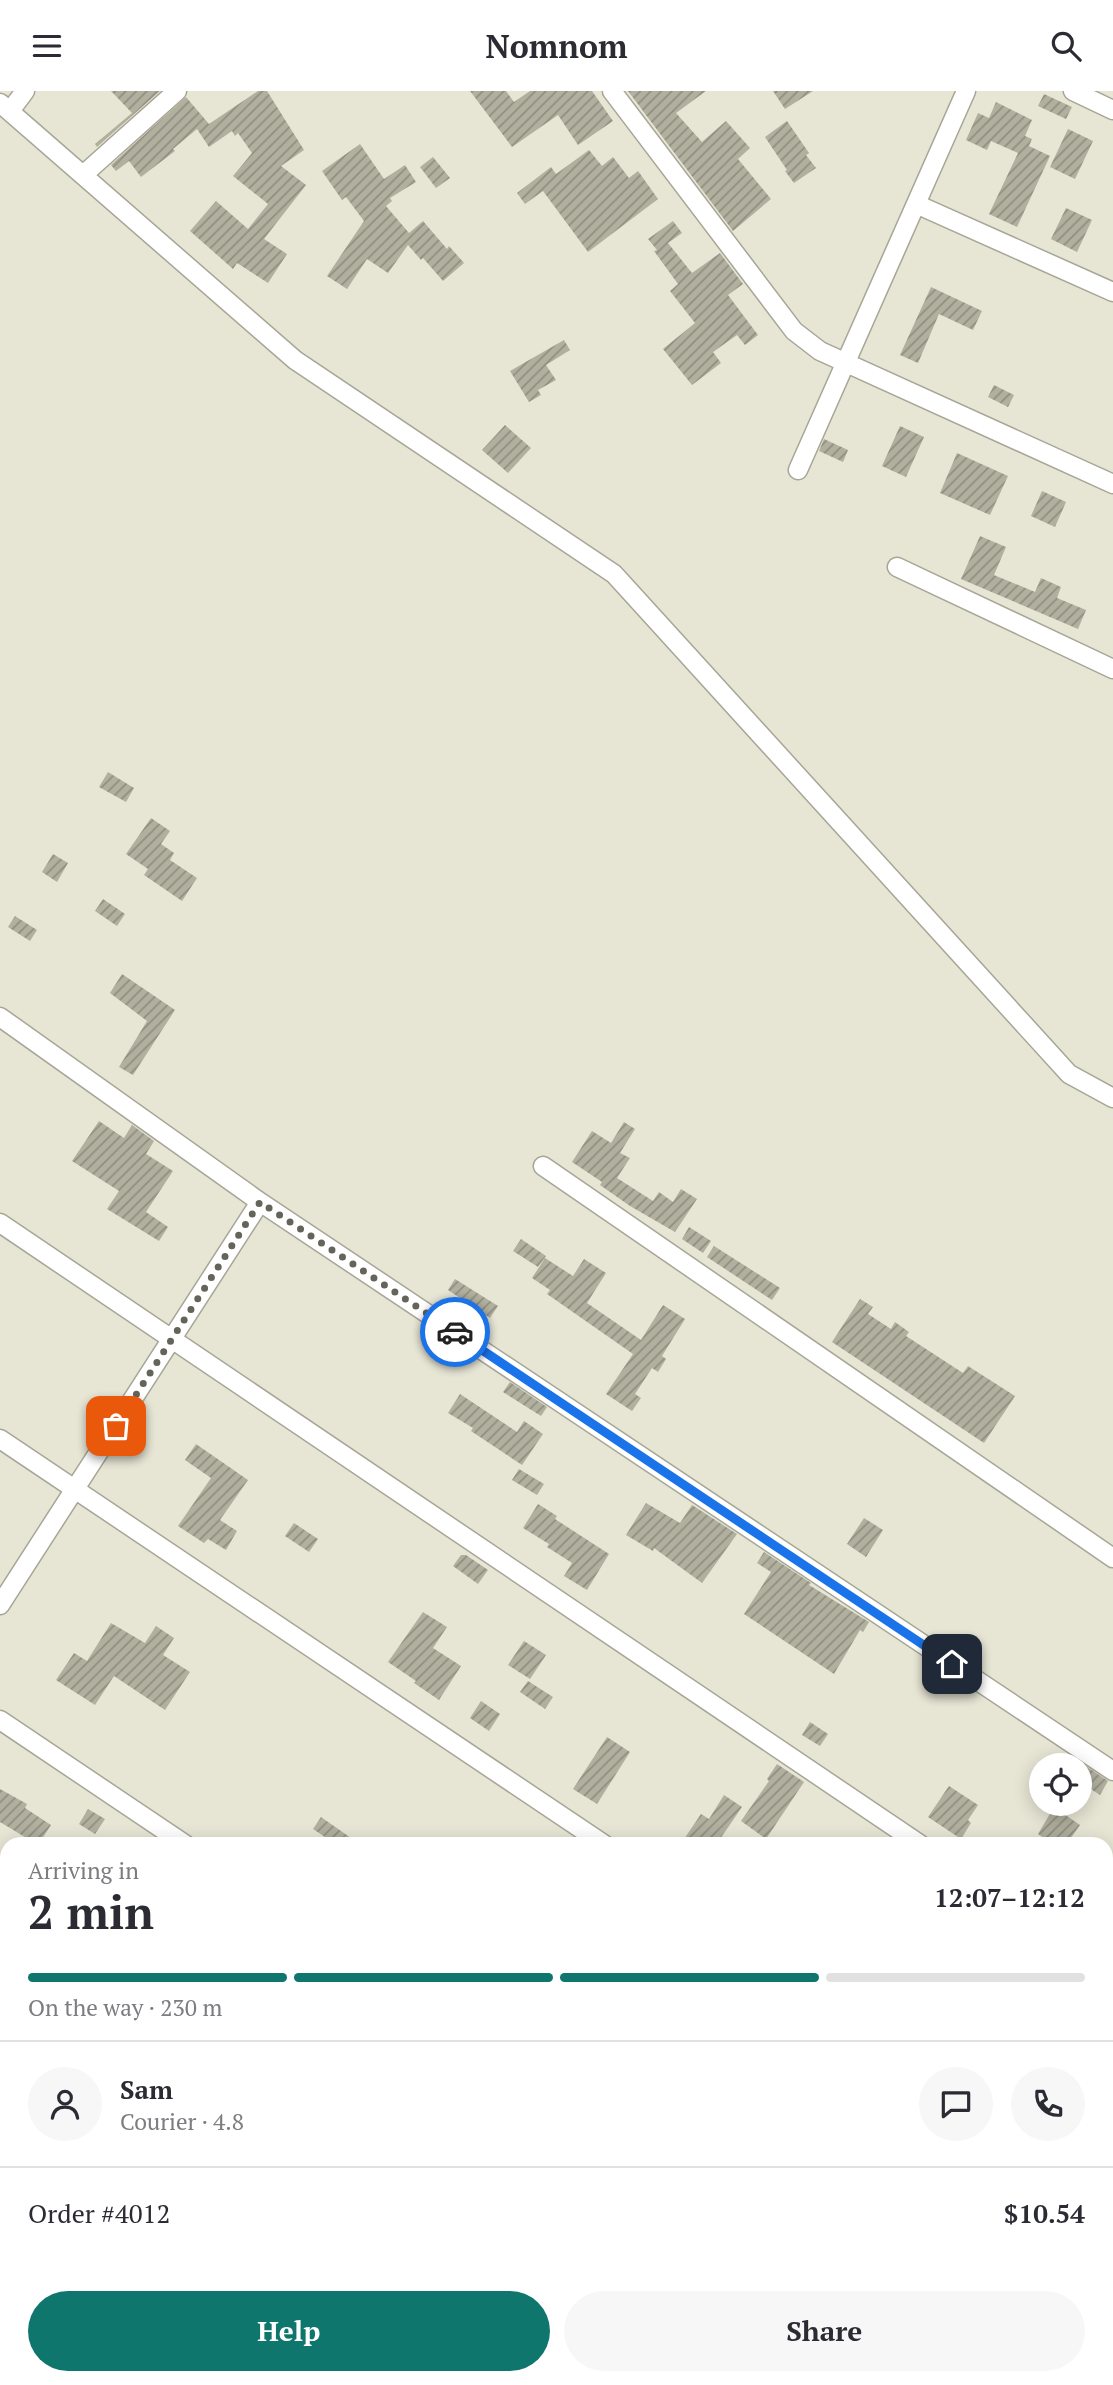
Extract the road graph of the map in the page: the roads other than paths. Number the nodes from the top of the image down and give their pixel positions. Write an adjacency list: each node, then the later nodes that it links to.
1 (25, 91): 6 (street)
2 (177, 91): 8 (street)
3 (612, 91): 11 (street)
4 (966, 91): 9 (street)
5 (1073, 91): 7 (street)
6 (5, 107): 8 (street)
7 (1113, 110)
8 (82, 175): 17 (street)
9 (916, 204): 10 (street); 11 (street)
10 (1113, 292)
11 (846, 362): 12 (street); 13 (street)
12 (797, 470)
13 (1113, 484)
14 (897, 567): 15 (street)
15 (1113, 669)
16 (0, 1017): 19 (street)
17 (1113, 1098)
18 (543, 1166): 24 (street)
19 (260, 1202): 21 (street); 27 (street)
20 (0, 1223): 21 (street)
21 (171, 1340): 23 (street); 30 (street)
22 (0, 1439): 23 (street)
23 (74, 1490): 25 (street); 29 (street)
24 (1113, 1558)
25 (0, 1605)
26 (0, 1720): 28 (street)
27 (1113, 1771)
28 (174, 1837)
29 (592, 1837)
30 (909, 1837)

